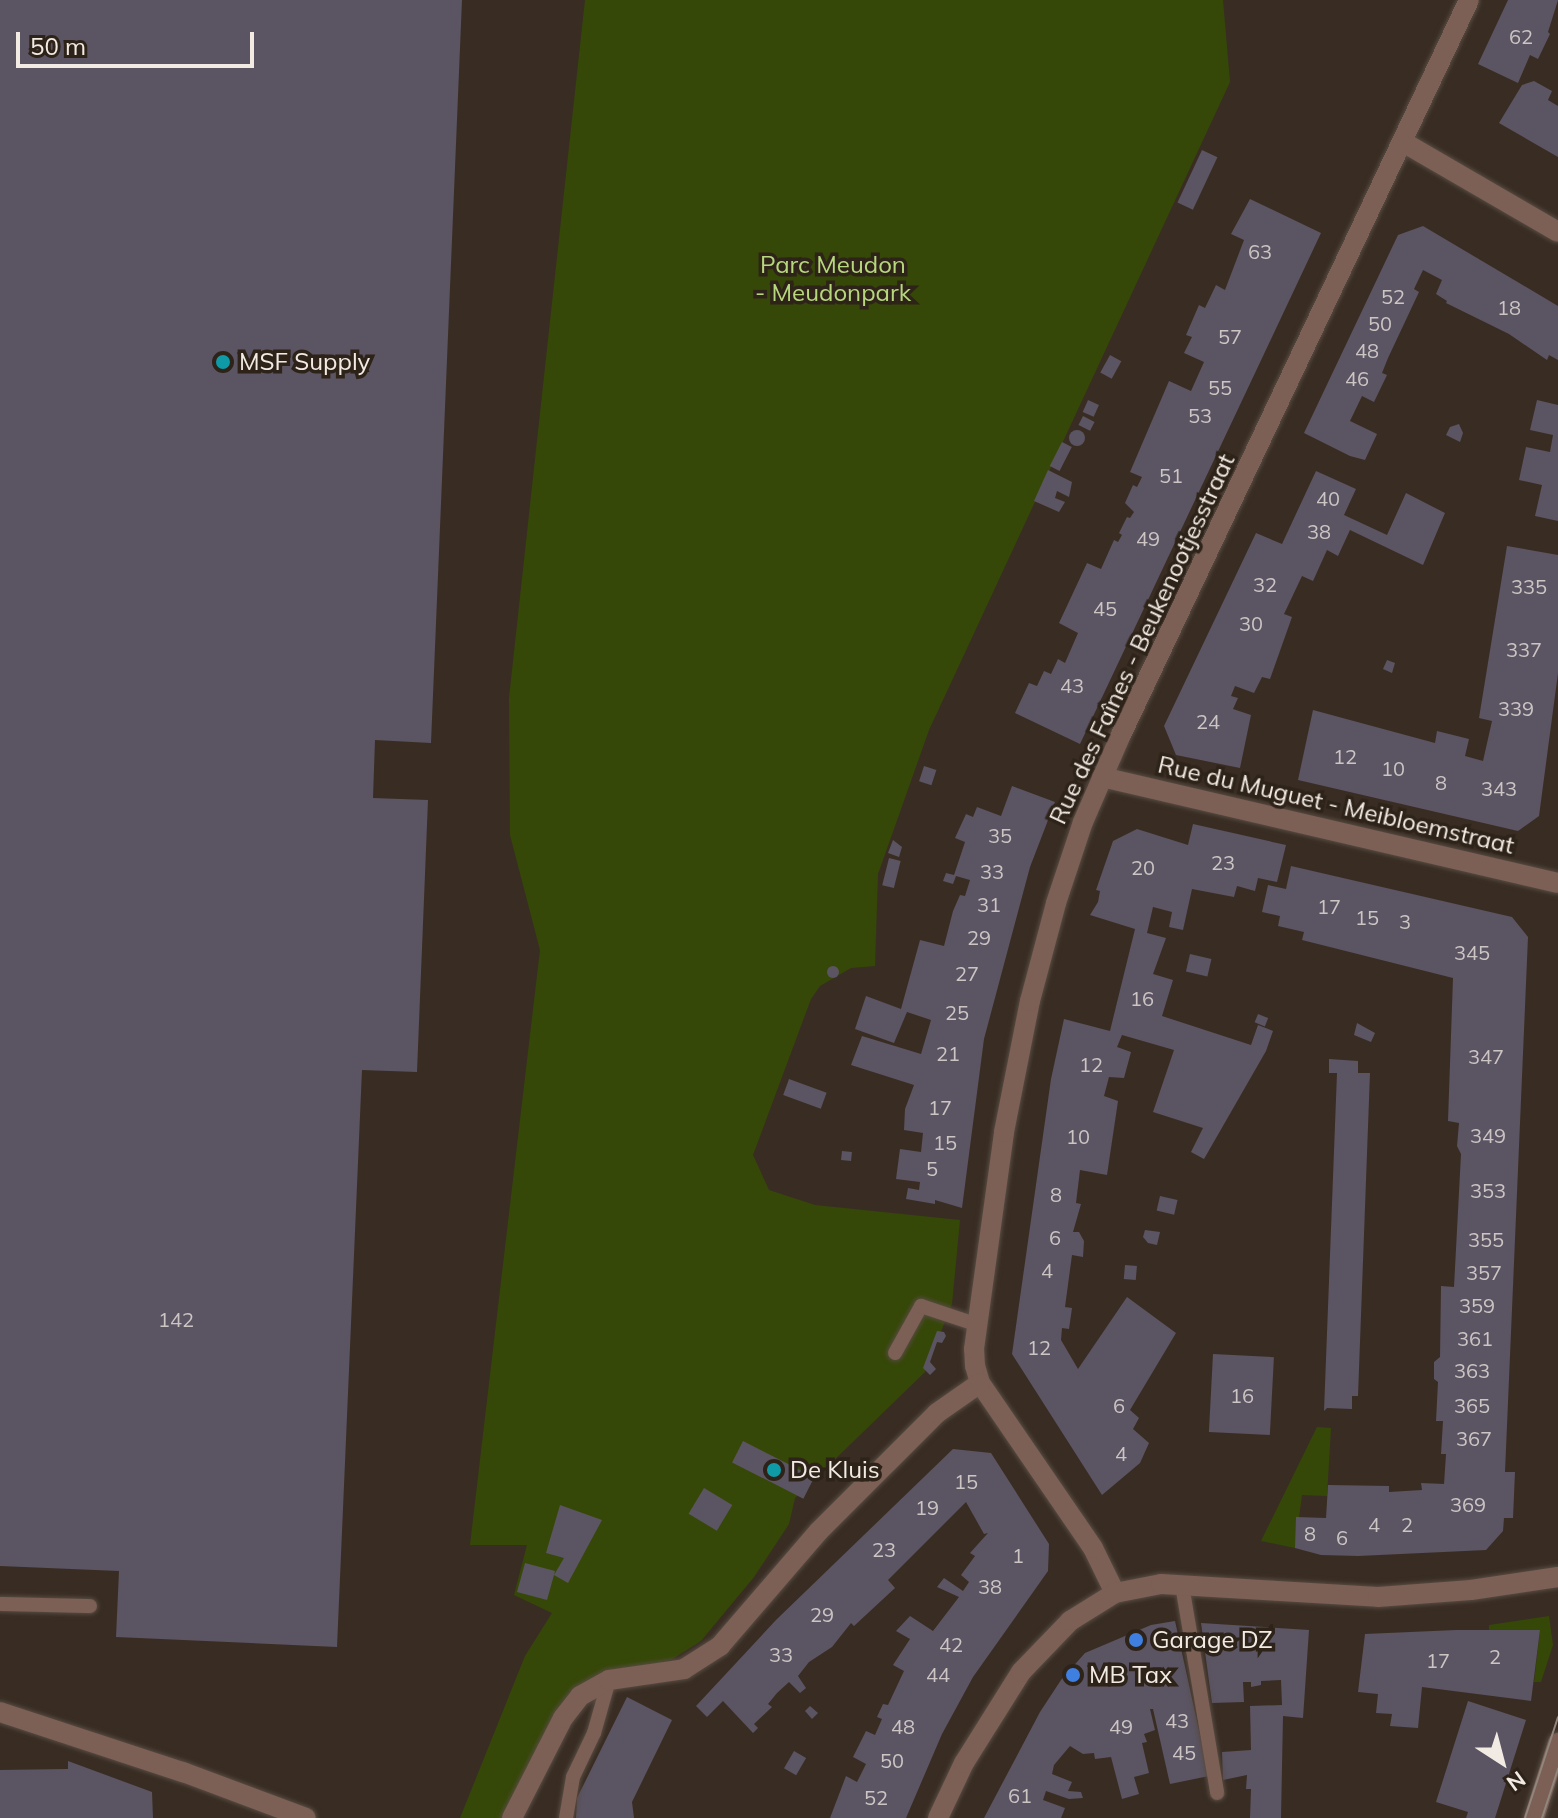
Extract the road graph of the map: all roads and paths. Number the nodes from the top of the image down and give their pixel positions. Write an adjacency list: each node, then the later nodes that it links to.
1 (1469, 0): 2 (street, Rue des Faînes - Beukenootjesstraat)
2 (1403, 142): 3 (street); 4 (street, Rue des Faînes - Beukenootjesstraat)
3 (1558, 232)
4 (1102, 777): 5 (street, Rue du Muguet - Meibloemstraat); 6 (street, Rue des Faînes - Beukenootjesstraat)
5 (1558, 883)
6 (978, 1325): 7 (lane); 8 (street, Rue des Faînes - Beukenootjesstraat)
7 (895, 1353)
8 (980, 1383): 11 (street); 14 (street)
9 (1558, 1577): 10 (street)
10 (1182, 1585): 11 (street); 17 (lane)
11 (1115, 1593): 21 (street)
12 (0, 1604): 13 (lane)
13 (90, 1606)
14 (609, 1680): 19 (street); 20 (lane)
15 (0, 1712): 18 (street)
16 (1558, 1743): 22 (street)
17 (1217, 1793)
18 (306, 1818)
19 (512, 1818)
20 (566, 1818)
21 (938, 1818)
22 (1534, 1818)

